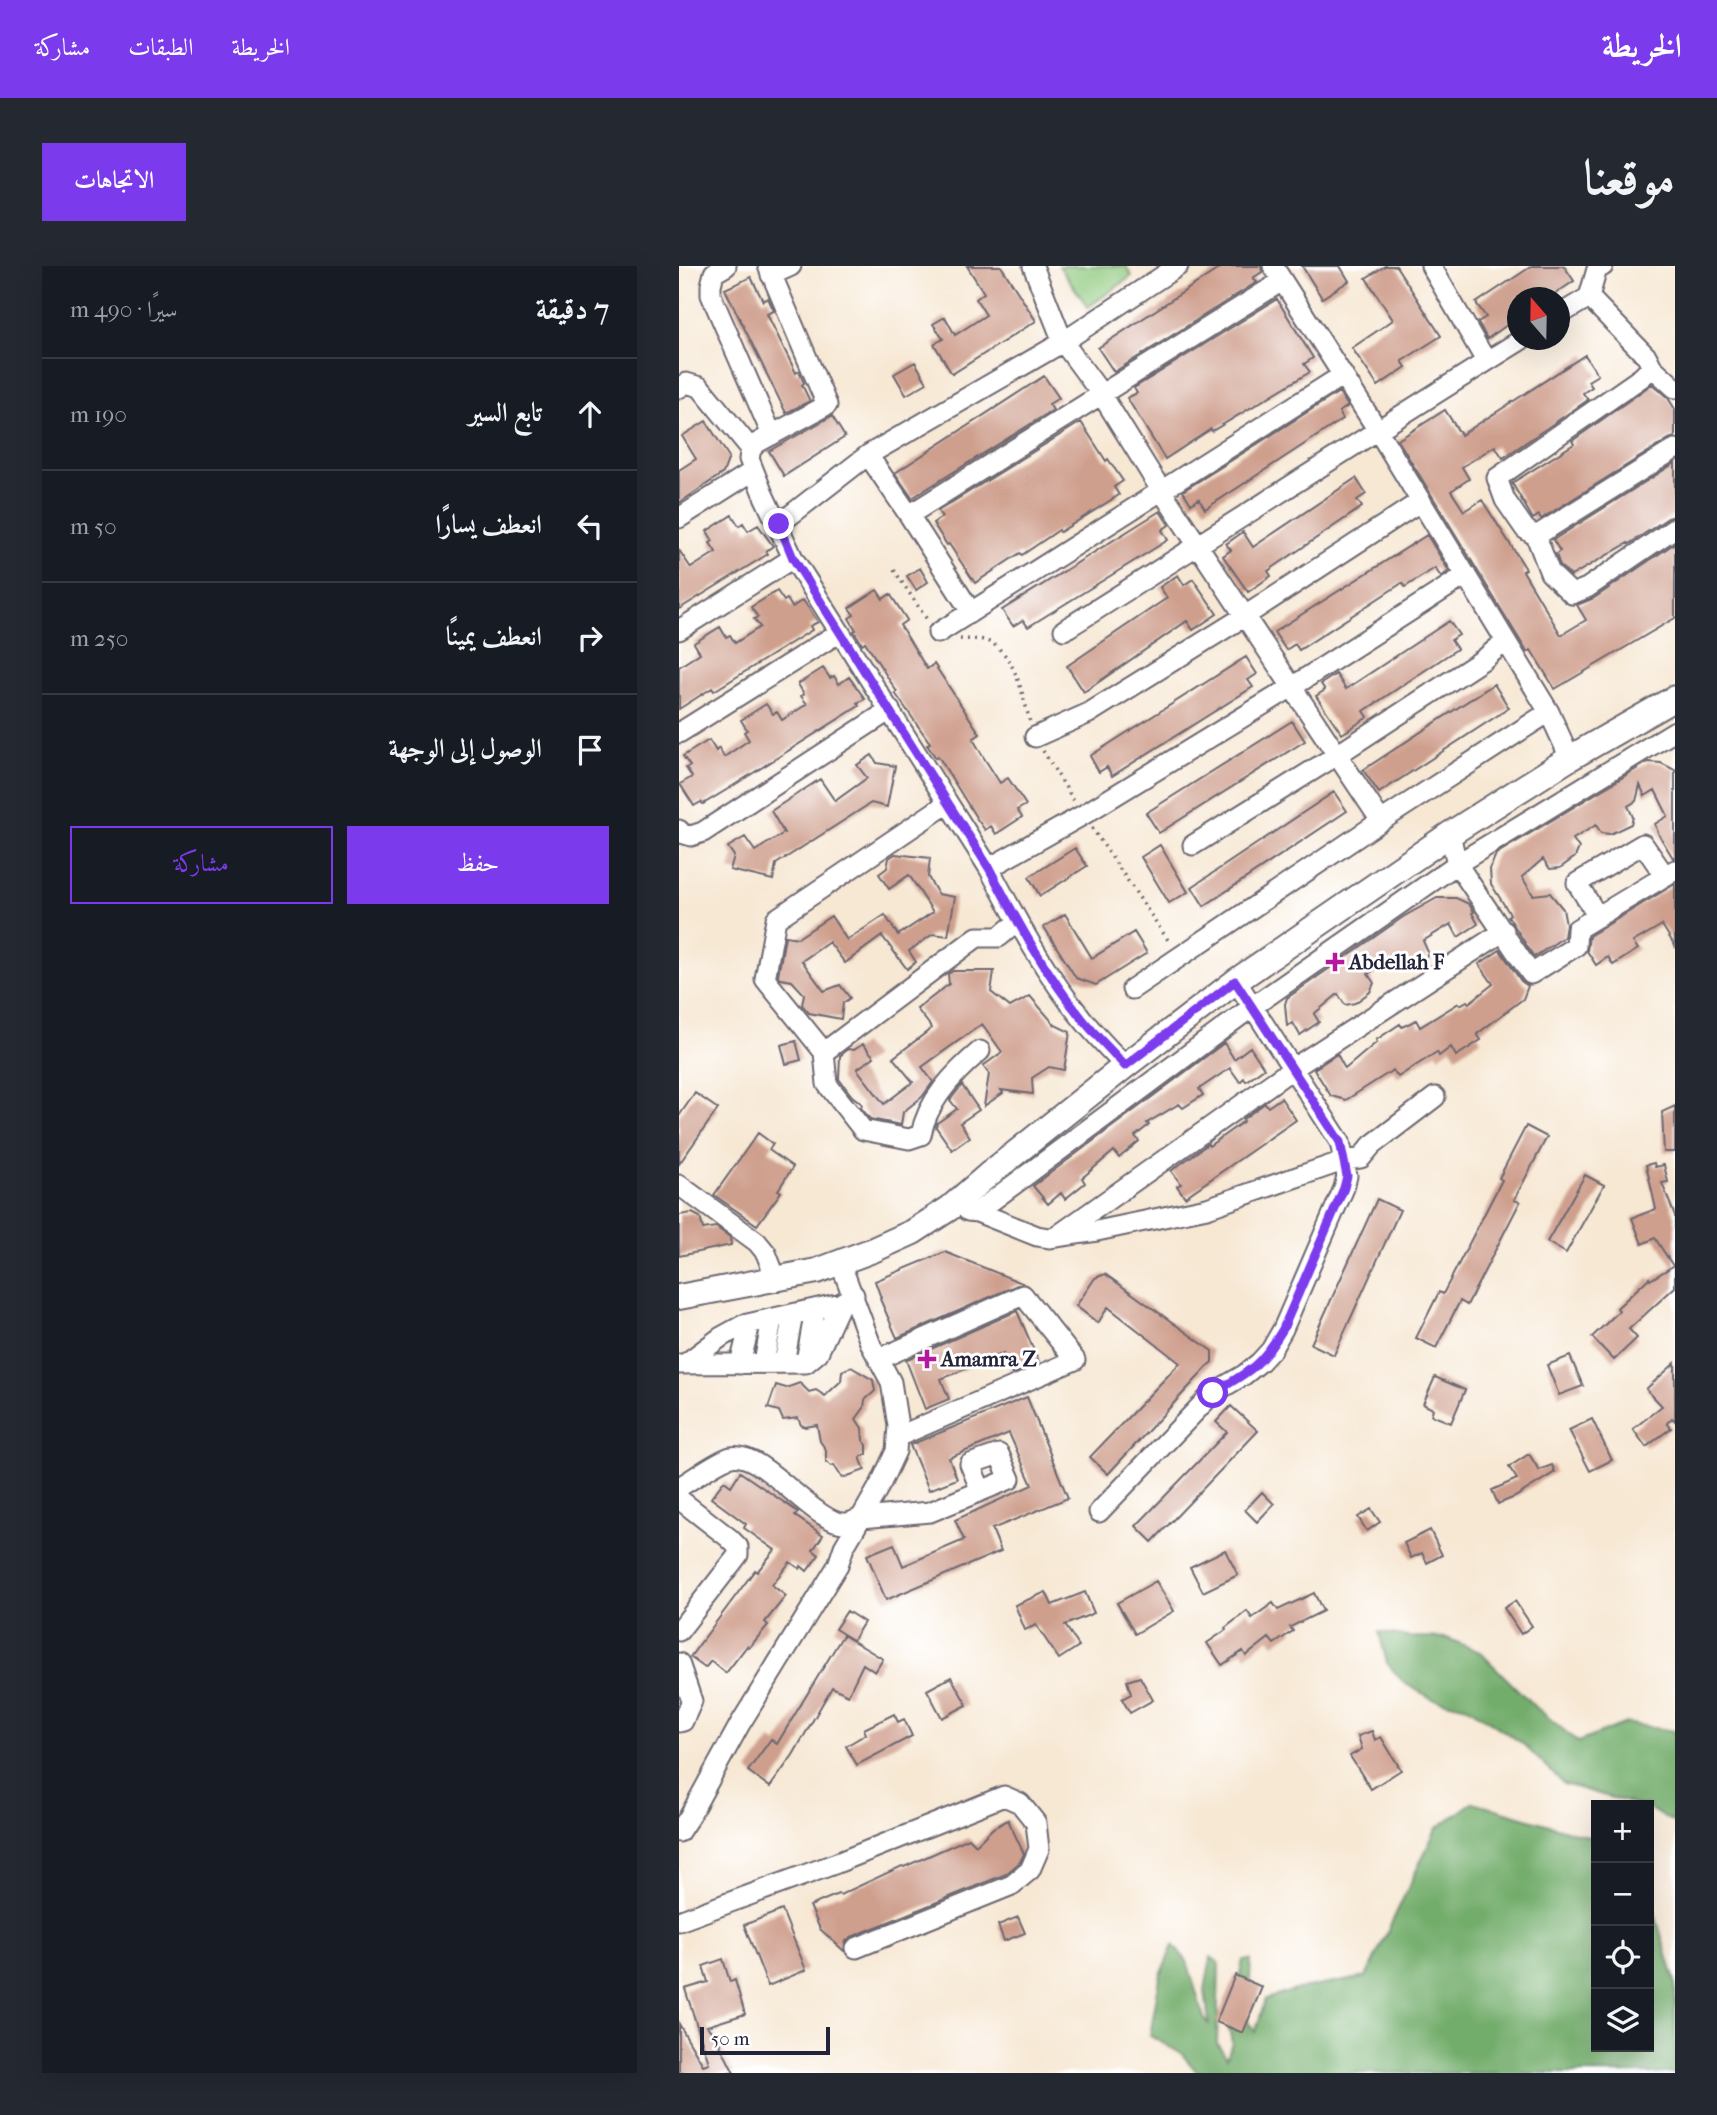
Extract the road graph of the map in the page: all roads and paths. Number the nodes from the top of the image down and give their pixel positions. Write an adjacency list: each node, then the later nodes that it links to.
1 (726, 266): 20 (street)
2 (792, 266): 7 (street)
3 (1033, 266): 11 (street)
4 (1178, 266): 11 (street)
5 (1431, 266): 13 (street)
6 (1598, 267): 9 (street)
7 (770, 270): 20 (street)
8 (1277, 274): 15 (street); 18 (street)
9 (1590, 297): 10 (street); 14 (street)
10 (1570, 309)
11 (1063, 342): 18 (street); 23 (street)
12 (1507, 348): 13 (street)
13 (1486, 361): 19 (street)
14 (1652, 367): 17 (street); 31 (street)
15 (1343, 375): 19 (street); 25 (street)
16 (679, 388): 21 (street)
17 (1675, 388)
18 (1102, 395): 25 (street); 27 (street)
19 (1377, 429): 26 (street); 32 (street)
20 (772, 435): 21 (street)
21 (751, 449): 24 (street)
22 (1675, 449): 31 (street)
23 (868, 455): 27 (street); 29 (street)
24 (753, 471): 28 (street); 29 (street)
25 (1161, 490): 32 (street); 35 (street)
26 (1421, 501): 34 (street); 36 (street)
27 (909, 514): 35 (street)
28 (679, 518)
29 (779, 524): 33 (street)
30 (1675, 528): 31 (street)
31 (1536, 537)
32 (1198, 546): 36 (street); 38 (street)
33 (793, 558): 37 (street); 39 (street)
34 (1466, 575): 41 (street); 42 (street)
35 (971, 612): 40 (street)
36 (1245, 616): 42 (street); 48 (street)
37 (679, 630)
38 (1063, 630)
39 (840, 632): 44 (street); 46 (street)
40 (938, 633)
41 (1506, 641): 45 (street); 49 (street)
42 (1292, 687): 49 (street); 57 (street)
43 (1665, 703): 47 (street); 50 (main road)
44 (890, 710): 51 (street); 53 (street)
45 (1549, 712): 50 (street); 52 (street)
46 (679, 733)
47 (1673, 735): 56 (street)
48 (1035, 737)
49 (1337, 755): 52 (street); 55 (street)
50 (1570, 758): 54 (main road)
51 (948, 803): 57 (street); 66 (street)
52 (1381, 821): 63 (street)
53 (679, 830)
54 (1450, 834): 56 (street); 62 (main road)
55 (1193, 845)
56 (1457, 864): 61 (street); 64 (street)
57 (989, 868): 60 (street)
58 (1670, 873): 59 (street); 59 (street)
59 (1598, 917): 61 (street)
60 (1017, 922): 66 (street); 67 (street)
61 (1504, 932): 68 (street)
62 (1235, 981): 64 (street); 67 (main road)
63 (1132, 989)
64 (1252, 1007): 68 (street); 73 (street)
65 (980, 1051): 66 (street)
66 (824, 1052)
67 (1125, 1066): 72 (main road)
68 (1292, 1069): 70 (street); 74 (street)
69 (1435, 1097): 70 (street)
70 (1343, 1161): 74 (street); 93 (street)
71 (679, 1185): 76 (street)
72 (950, 1208): 73 (street); 75 (main road)
73 (977, 1212): 74 (street)
74 (1057, 1236)
75 (841, 1262): 76 (main road); 78 (street)
76 (776, 1279): 77 (main road)
77 (679, 1297)
78 (848, 1299): 79 (street); 83 (street); 86 (street)
79 (815, 1309): 80 (street); 86 (street)
80 (793, 1314): 81 (street); 85 (street)
81 (772, 1319): 82 (street); 84 (street)
82 (750, 1324): 87 (street); 88 (street)
83 (879, 1359): 89 (street); 89 (street)
84 (764, 1363): 85 (street); 88 (street)
85 (784, 1363): 86 (street)
86 (806, 1363)
87 (682, 1364): 88 (street)
88 (740, 1364)
89 (897, 1437): 94 (street)
90 (679, 1487): 94 (street)
91 (981, 1491): 94 (street)
92 (679, 1499): 95 (street)
93 (1099, 1512)
94 (861, 1518): 98 (street)
95 (679, 1631)
96 (679, 1663): 97 (street)
97 (679, 1722)
98 (682, 1823)
99 (679, 1921): 100 (street)
100 (856, 1948)

